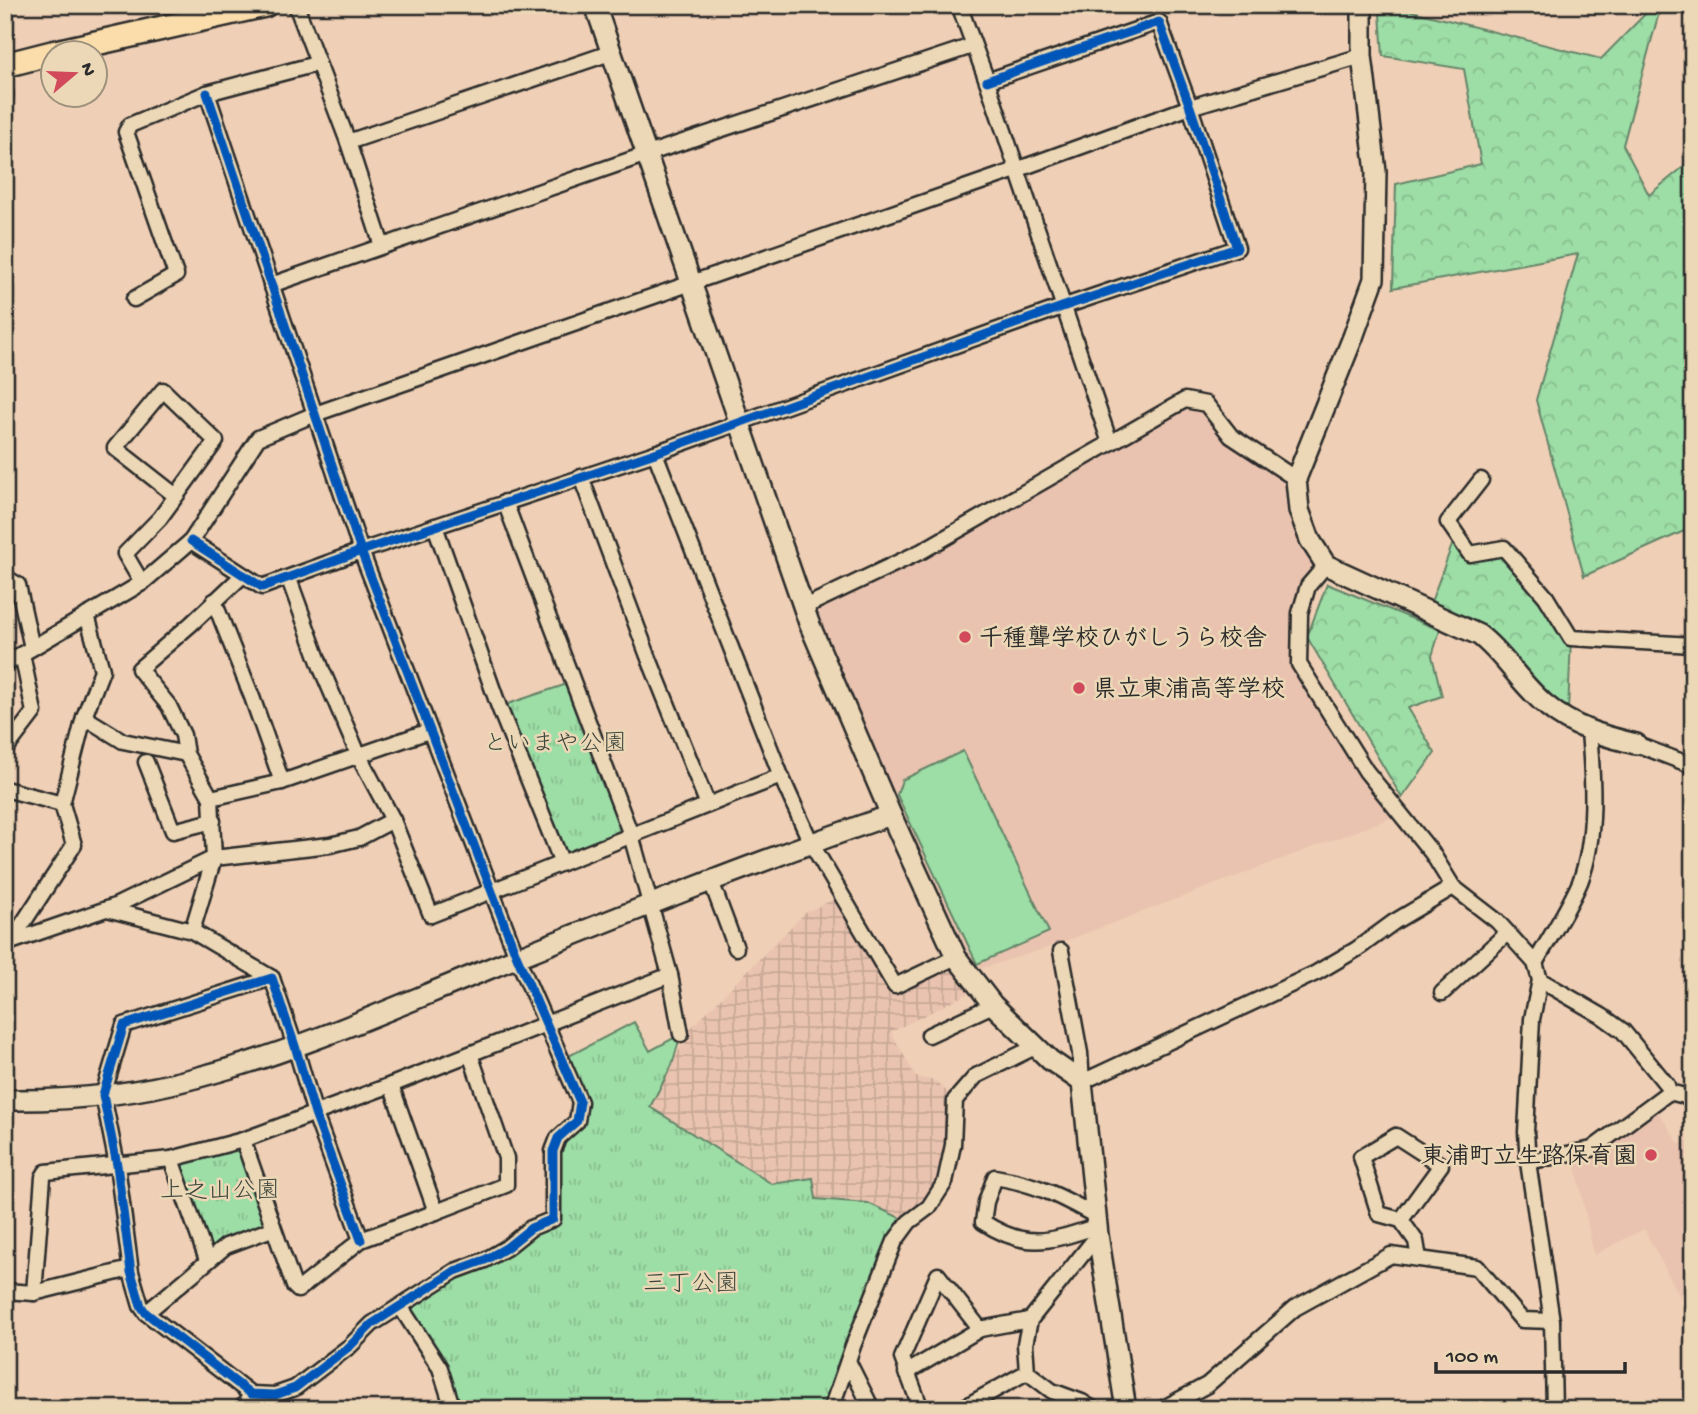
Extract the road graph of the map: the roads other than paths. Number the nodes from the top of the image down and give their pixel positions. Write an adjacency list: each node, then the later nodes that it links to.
1 (265, 5): 6 (main road)
2 (296, 5): 11 (street)
3 (595, 5): 8 (street)
4 (959, 5): 7 (street)
5 (1362, 5): 9 (street)
6 (108, 41)
7 (972, 46): 13 (street); 19 (street)
8 (610, 52): 18 (street); 19 (street)
9 (1362, 56): 17 (street); 31 (street)
10 (38, 57): 12 (main road)
11 (316, 64): 15 (street); 18 (street)
12 (5, 65)
13 (987, 81): 17 (street); 20 (street)
14 (5, 91): 16 (street)
15 (207, 93): 23 (street); 24 (street)
16 (5, 98)
17 (1190, 107): 20 (street); 25 (street)
18 (348, 142): 21 (street)
19 (647, 155): 21 (street); 22 (street)
20 (1016, 170): 22 (street); 25 (street)
21 (383, 246): 23 (street)
22 (692, 284): 26 (street); 27 (street)
23 (271, 285): 26 (street)
24 (134, 299)
25 (1062, 307): 27 (street); 28 (street)
26 (315, 414): 36 (street); 37 (street)
27 (740, 421): 29 (street); 44 (street)
28 (1110, 443): 31 (street); 44 (street)
29 (655, 453): 30 (street); 58 (street)
30 (581, 477): 34 (street); 63 (street)
31 (1296, 479): 38 (street)
32 (1481, 480): 46 (street)
33 (176, 496): 33 (street); 42 (street)
34 (505, 502): 35 (street); 67 (street)
35 (435, 526): 37 (street); 70 (street)
36 (191, 541): 39 (street); 42 (street)
37 (361, 551): 41 (street); 50 (street)
38 (1326, 565): 51 (street); 72 (street)
39 (242, 576): 41 (street); 43 (street)
40 (5, 577): 47 (street)
41 (289, 579): 55 (street)
42 (142, 583): 45 (street)
43 (214, 601): 54 (street); 59 (street)
44 (804, 607): 64 (street)
45 (87, 615): 47 (street); 49 (street)
46 (1693, 645)
47 (27, 651): 48 (street); 53 (street)
48 (5, 664)
49 (83, 717): 54 (street); 62 (street)
50 (429, 731): 55 (street); 73 (street)
51 (1588, 732): 52 (street); 83 (street)
52 (1636, 744): 57 (street)
53 (5, 750)
54 (187, 754): 61 (street)
55 (358, 754): 59 (street); 65 (street)
56 (146, 762): 66 (street)
57 (1693, 766)
58 (781, 776): 63 (street); 68 (street)
59 (282, 782): 61 (street)
60 (5, 789): 62 (street)
61 (211, 798): 66 (street)
62 (62, 804): 78 (street)
63 (708, 806): 67 (street)
64 (891, 815): 68 (street); 82 (street)
65 (393, 820): 69 (street); 73 (street)
66 (212, 821): 69 (street)
67 (631, 835): 70 (street); 74 (street)
68 (811, 843): 71 (street); 82 (street)
69 (214, 859): 75 (street); 76 (street)
70 (562, 863): 73 (street)
71 (711, 881): 74 (street); 79 (street)
72 (1453, 887): 77 (street); 95 (street)
73 (491, 891): 81 (street)
74 (650, 904): 81 (street); 84 (street)
75 (107, 909): 76 (street); 78 (street)
76 (192, 931): 85 (street)
77 (1506, 934): 83 (street); 87 (street)
78 (8, 943)
79 (736, 948)
80 (1061, 951): 95 (street)
81 (517, 957): 89 (street); 92 (street)
82 (956, 957): 88 (street)
83 (1535, 963): 86 (street)
84 (670, 975): 89 (street); 90 (street)
85 (272, 978): 92 (street); 98 (street)
86 (1540, 980): 97 (street); 104 (street)
87 (1442, 993)
88 (993, 1005): 91 (street); 93 (street)
89 (545, 1025): 94 (street); 116 (street)
90 (681, 1034)
91 (929, 1035)
92 (296, 1046): 98 (street); 101 (street)
93 (1037, 1046): 95 (street); 121 (street)
94 (470, 1054): 96 (street); 106 (street)
95 (1082, 1082): 108 (street)
96 (391, 1085): 101 (street); 106 (street)
97 (1669, 1092): 99 (street); 104 (street)
98 (103, 1095): 100 (street); 105 (street)
99 (1693, 1098)
100 (5, 1100)
101 (315, 1114): 102 (street); 110 (street)
102 (243, 1140): 103 (street); 109 (street)
103 (171, 1159): 105 (street); 112 (street)
104 (1528, 1162): 119 (street)
105 (117, 1165): 113 (street); 115 (street)
106 (436, 1212): 110 (street)
107 (1401, 1220): 107 (street); 111 (street)
108 (1097, 1226): 108 (street); 118 (street); 133 (street)
109 (272, 1229): 110 (street); 112 (street)
110 (361, 1240)
111 (1419, 1259): 119 (street); 134 (street)
112 (207, 1260): 117 (street)
113 (130, 1269): 115 (street); 117 (street)
114 (5, 1291): 115 (street)
115 (34, 1293)
116 (400, 1306): 124 (street); 127 (street)
117 (146, 1313): 124 (street)
118 (1030, 1321): 120 (street); 122 (street)
119 (1552, 1321): 135 (street)
120 (980, 1329): 123 (street); 123 (street)
121 (848, 1361): 128 (street); 129 (street)
122 (1027, 1372): 125 (street); 131 (street)
123 (906, 1373): 130 (street)
124 (251, 1394): 126 (street)
125 (1072, 1404): 132 (street)
126 (242, 1409)
127 (453, 1409)
128 (831, 1409)
129 (872, 1409)
130 (921, 1409)
131 (961, 1409)
132 (1093, 1409)
133 (1126, 1409)
134 (1162, 1409)
135 (1554, 1409)

